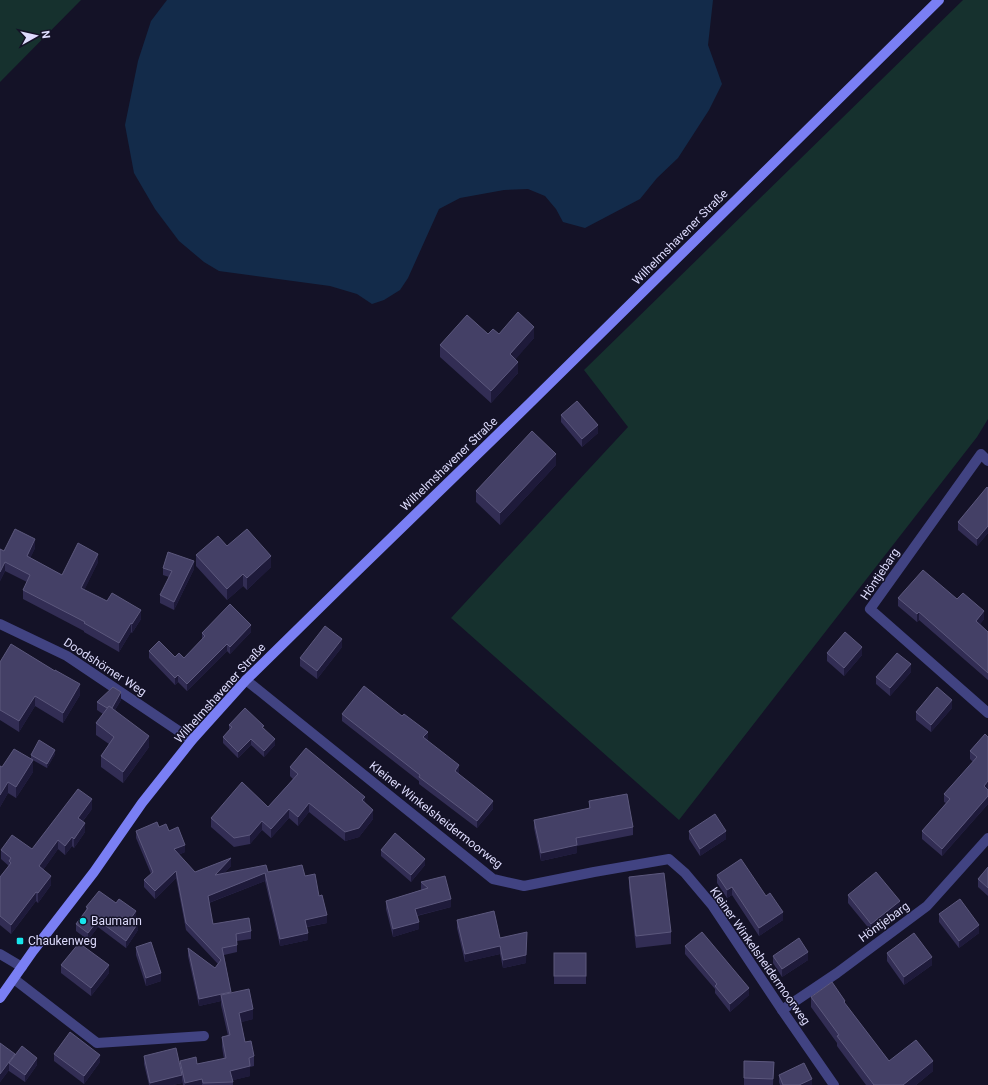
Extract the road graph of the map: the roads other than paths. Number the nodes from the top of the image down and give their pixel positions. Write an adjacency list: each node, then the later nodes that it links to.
1 (939, 0): 4 (street, Wilhelmshavener Straße)
2 (988, 461): 5 (street, Höntjebarg)
3 (0, 624): 6 (street, Doodshörner Weg)
4 (246, 680): 6 (street, Wilhelmshavener Straße); 12 (street, Kleiner Winkelsheidermoorweg)
5 (988, 713)
6 (192, 740): 9 (street, Wilhelmshavener Straße)
7 (988, 838): 12 (street, Höntjebarg)
8 (0, 954): 9 (street)
9 (22, 967): 10 (street, Wilhelmshavener Straße)
10 (14, 979): 11 (street, Wilhelmshavener Straße); 13 (street)
11 (0, 998)
12 (782, 1010): 14 (street, Kleiner Winkelsheidermoorweg)
13 (204, 1036)
14 (834, 1085)

